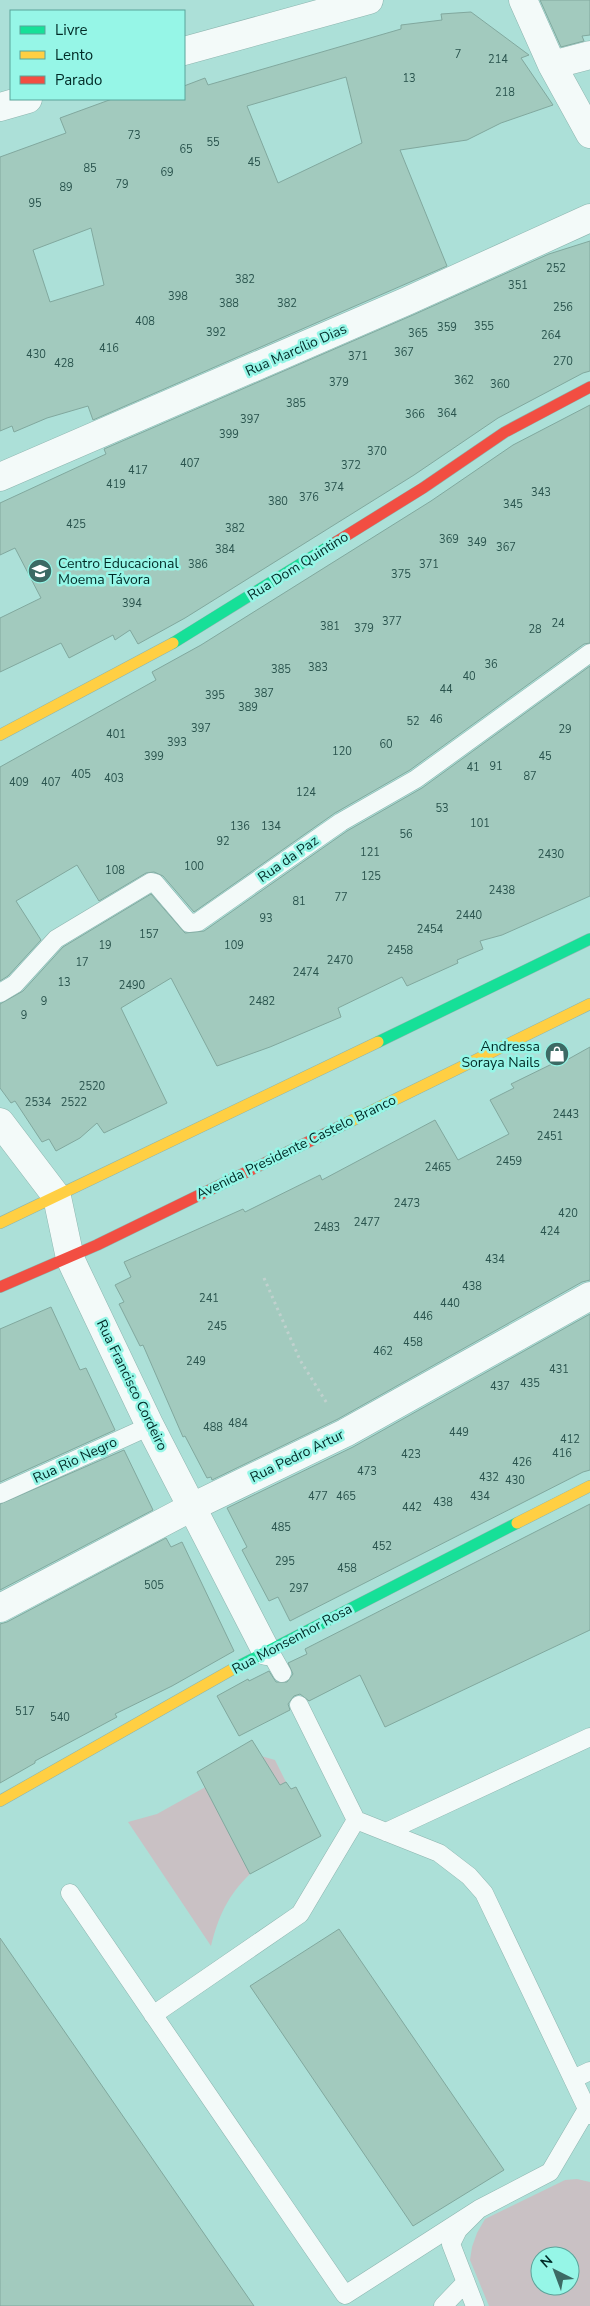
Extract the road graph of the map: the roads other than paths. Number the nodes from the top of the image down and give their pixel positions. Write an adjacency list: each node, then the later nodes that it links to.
1 (369, 0): 3 (street)
2 (523, 0): 5 (street)
3 (185, 51)
4 (590, 55): 5 (street)
5 (552, 65): 8 (street)
6 (25, 100): 7 (street)
7 (0, 108)
8 (590, 134)
9 (590, 218): 11 (street, Rua Marcílio Dias)
10 (590, 387): 13 (street, Rua Dom Quintino)
11 (0, 477)
12 (590, 654): 15 (lane, Rua da Paz)
13 (0, 735)
14 (590, 940): 18 (street)
15 (0, 993)
16 (590, 1004): 20 (street, Avenida Presidente Castelo Branco)
17 (0, 1122): 18 (street, Rua Francisco Cordeiro)
18 (57, 1197): 19 (street); 20 (street, Rua Francisco Cordeiro)
19 (0, 1223)
20 (70, 1258): 21 (street, Avenida Presidente Castelo Branco); 23 (street, Rua Francisco Cordeiro)
21 (0, 1286)
22 (590, 1296): 26 (street, Rua Pedro Artur)
23 (150, 1426): 25 (lane, Rua Rio Negro); 26 (street, Rua Francisco Cordeiro)
24 (590, 1486): 28 (street, Rua Monsenhor Rosa)
25 (0, 1494)
26 (192, 1507): 27 (street, Rua Pedro Artur); 28 (street, Rua Francisco Cordeiro)
27 (0, 1608)
28 (267, 1650): 29 (lane); 32 (street, Rua Monsenhor Rosa)
29 (282, 1673)
30 (299, 1706): 33 (lane)
31 (590, 1737): 34 (lane)
32 (0, 1801)
33 (356, 1820): 34 (lane); 36 (lane)
34 (386, 1832): 38 (lane)
35 (70, 1893): 36 (lane)
36 (153, 2015): 40 (lane)
37 (590, 2071): 38 (lane)
38 (573, 2079): 39 (lane)
39 (589, 2112): 40 (lane)
40 (479, 2209): 41 (lane)
41 (466, 2282): 42 (lane); 43 (lane)
42 (443, 2306)
43 (475, 2306)

